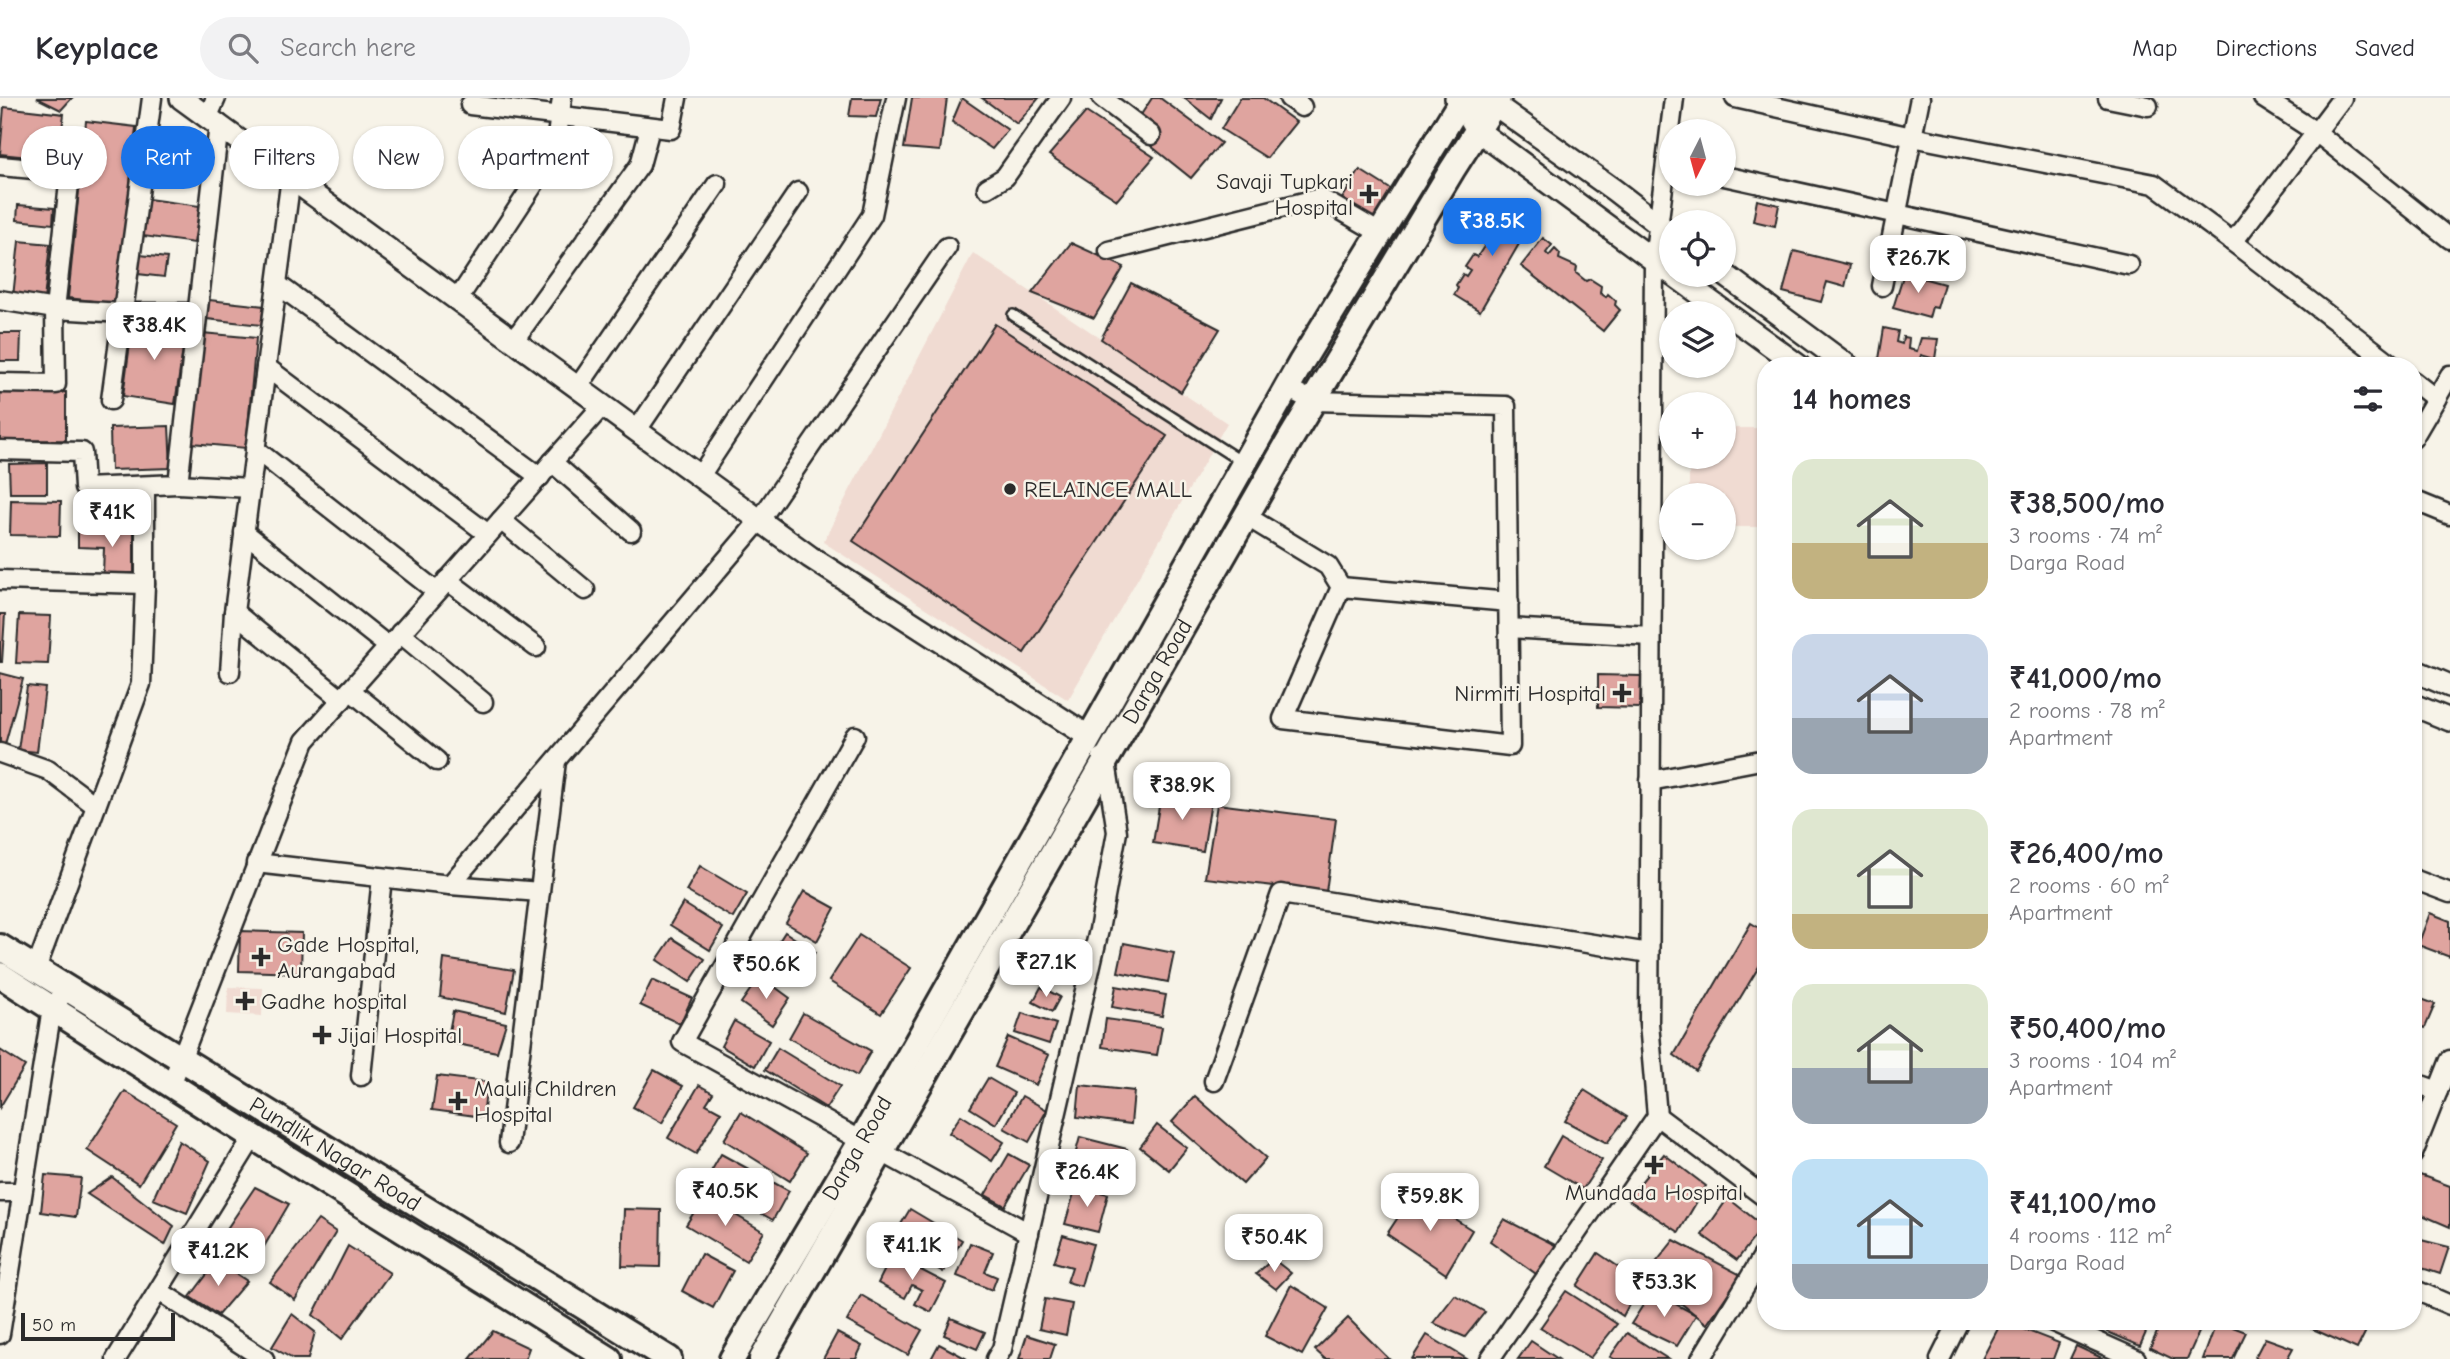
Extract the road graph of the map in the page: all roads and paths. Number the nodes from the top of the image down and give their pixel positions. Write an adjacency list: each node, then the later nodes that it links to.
1 (152, 98): 52 (street)
2 (181, 98): 18 (street)
3 (677, 98): 21 (street)
4 (896, 98): 75 (street)
5 (1061, 98): 30 (street)
6 (1102, 98): 24 (street)
7 (1674, 98): 19 (street)
8 (1735, 98): 25 (street)
9 (1920, 98): 25 (street)
10 (2108, 98): 17 (street)
11 (2263, 98): 23 (street)
12 (2342, 98): 23 (street)
13 (1460, 99): 14 (street); 22 (street); 37 (main road, Darga Road)
14 (1496, 101): 22 (main road, Darga Road); 36 (street)
15 (470, 105): 16 (street)
16 (561, 106): 21 (street); 49 (street)
17 (2148, 106)
18 (214, 113): 20 (street); 53 (street)
19 (1672, 119)
20 (230, 126)
21 (650, 128): 55 (street)
22 (1477, 130): 42 (street); 67 (main road, Darga Road)
23 (2316, 132): 38 (street); 39 (street)
24 (1151, 135)
25 (1912, 137): 35 (street); 39 (street)
26 (0, 166): 27 (street)
27 (21, 168)
28 (1736, 179): 35 (street)
29 (717, 184): 62 (street)
30 (987, 188)
31 (68, 189): 51 (street)
32 (289, 189): 45 (street)
33 (307, 189): 49 (street)
34 (798, 192): 70 (street)
35 (1895, 214): 43 (street); 46 (street)
36 (1659, 224)
37 (1380, 233): 41 (street); 63 (main road, Darga Road)
38 (2450, 239)
39 (2233, 242): 58 (street)
40 (947, 247): 84 (street)
41 (1109, 251)
42 (1659, 263)
43 (2129, 265)
44 (1736, 283): 57 (street)
45 (277, 284): 59 (street); 76 (street)
46 (1882, 286)
47 (1666, 287): 96 (street)
48 (1691, 287): 56 (street)
49 (458, 299): 55 (street)
50 (0, 300): 51 (street)
51 (55, 309): 52 (street); 61 (street)
52 (123, 313): 53 (street); 66 (street)
53 (197, 313): 77 (street)
54 (1013, 315): 74 (lane)
55 (514, 340): 62 (street)
56 (1787, 357)
57 (1836, 357)
58 (2382, 357)
59 (266, 367): 71 (street); 87 (street)
60 (2450, 375): 65 (street)
61 (0, 383)
62 (578, 387): 68 (street)
63 (1287, 388): 67 (street); 74 (main road, Darga Road)
64 (2422, 388): 65 (street)
65 (2436, 399): 69 (street)
66 (111, 400)
67 (1313, 401): 82 (main road, Darga Road); 93 (street)
68 (603, 405): 70 (street); 73 (street)
69 (2422, 423)
70 (637, 430): 75 (street)
71 (255, 449): 79 (street); 90 (street)
72 (0, 450): 78 (street)
73 (552, 463): 76 (street); 85 (street)
74 (1243, 463): 107 (main road, Darga Road)
75 (699, 476): 84 (street)
76 (540, 477): 83 (street)
77 (178, 484): 78 (street); 79 (street)
78 (145, 486): 89 (street)
79 (250, 488): 86 (street)
80 (2422, 504): 81 (street)
81 (2450, 515)
82 (1246, 516): 91 (street); 112 (main road, Darga Road)
83 (501, 520): 87 (street); 92 (street)
84 (760, 520): 107 (street); 110 (street)
85 (631, 531)
86 (244, 532): 94 (street); 97 (street)
87 (488, 534): 90 (street)
88 (0, 580): 89 (street)
89 (145, 584): 114 (street)
90 (442, 586): 97 (street); 98 (street)
91 (1341, 587): 93 (street); 95 (street)
92 (585, 590)
93 (1508, 602): 95 (street)
94 (234, 612): 99 (street); 102 (street)
95 (1509, 628): 96 (street)
96 (1651, 636): 113 (street)
97 (395, 640): 102 (street); 103 (street)
98 (536, 647)
99 (230, 672)
100 (2422, 674): 101 (street)
101 (2450, 685)
102 (346, 695): 109 (street); 115 (street)
103 (483, 702)
104 (2422, 709): 105 (street)
105 (2450, 720)
106 (855, 736): 138 (street)
107 (1088, 736): 112 (street); 138 (main road, Darga Road)
108 (0, 753): 114 (street)
109 (436, 761)
110 (556, 761): 118 (street); 119 (street)
111 (1757, 761): 113 (street)
112 (1106, 762): 138 (main road, Darga Road); 143 (street)
113 (1650, 781): 122 (street)
114 (96, 806): 123 (street)
115 (256, 863): 116 (street); 127 (street)
116 (382, 878): 118 (street); 129 (street)
117 (2422, 882): 120 (street)
118 (450, 885): 119 (street)
119 (540, 892): 137 (street)
120 (2450, 893)
121 (0, 947): 123 (main road, Pundlik Nagar Road)
122 (1649, 953): 130 (street); 134 (street)
123 (36, 970): 125 (main road, Pundlik Nagar Road)
124 (0, 975): 126 (main road, Pundlik Nagar Road)
125 (68, 989): 126 (street); 127 (main road, Pundlik Nagar Road)
126 (52, 1008): 131 (main road, Pundlik Nagar Road); 141 (street)
127 (181, 1059): 131 (street); 142 (main road, Pundlik Nagar Road)
128 (2450, 1060): 133 (street)
129 (361, 1076)
130 (1214, 1081)
131 (171, 1085): 136 (main road, Pundlik Nagar Road)
132 (2422, 1085): 133 (street)
133 (2438, 1091): 135 (street)
134 (1657, 1116): 139 (street); 160 (street)
135 (2422, 1131)
136 (253, 1137): 144 (main road, Pundlik Nagar Road); 146 (street)
137 (509, 1143)
138 (872, 1146): 143 (street); 157 (main road, Darga Road); 158 (main road, Darga Road)
139 (1757, 1191)
140 (0, 1192): 141 (street)
141 (22, 1192): 149 (street)
142 (457, 1228): 144 (main road); 156 (main road, Pundlik Nagar Road)
143 (1029, 1233): 159 (street)
144 (441, 1254): 155 (main road, Pundlik Nagar Road)
145 (1757, 1267): 152 (street)
146 (159, 1291): 153 (street); 154 (street)
147 (2422, 1293): 148 (street)
148 (2450, 1305)
149 (0, 1330)
150 (1954, 1330): 161 (street)
151 (2071, 1330): 162 (street)
152 (1704, 1358)
153 (116, 1359)
154 (264, 1359)
155 (608, 1359)
156 (669, 1359)
157 (732, 1359)
158 (762, 1359)
159 (996, 1359)
160 (1490, 1359)
161 (1940, 1359)
162 (2136, 1359)

